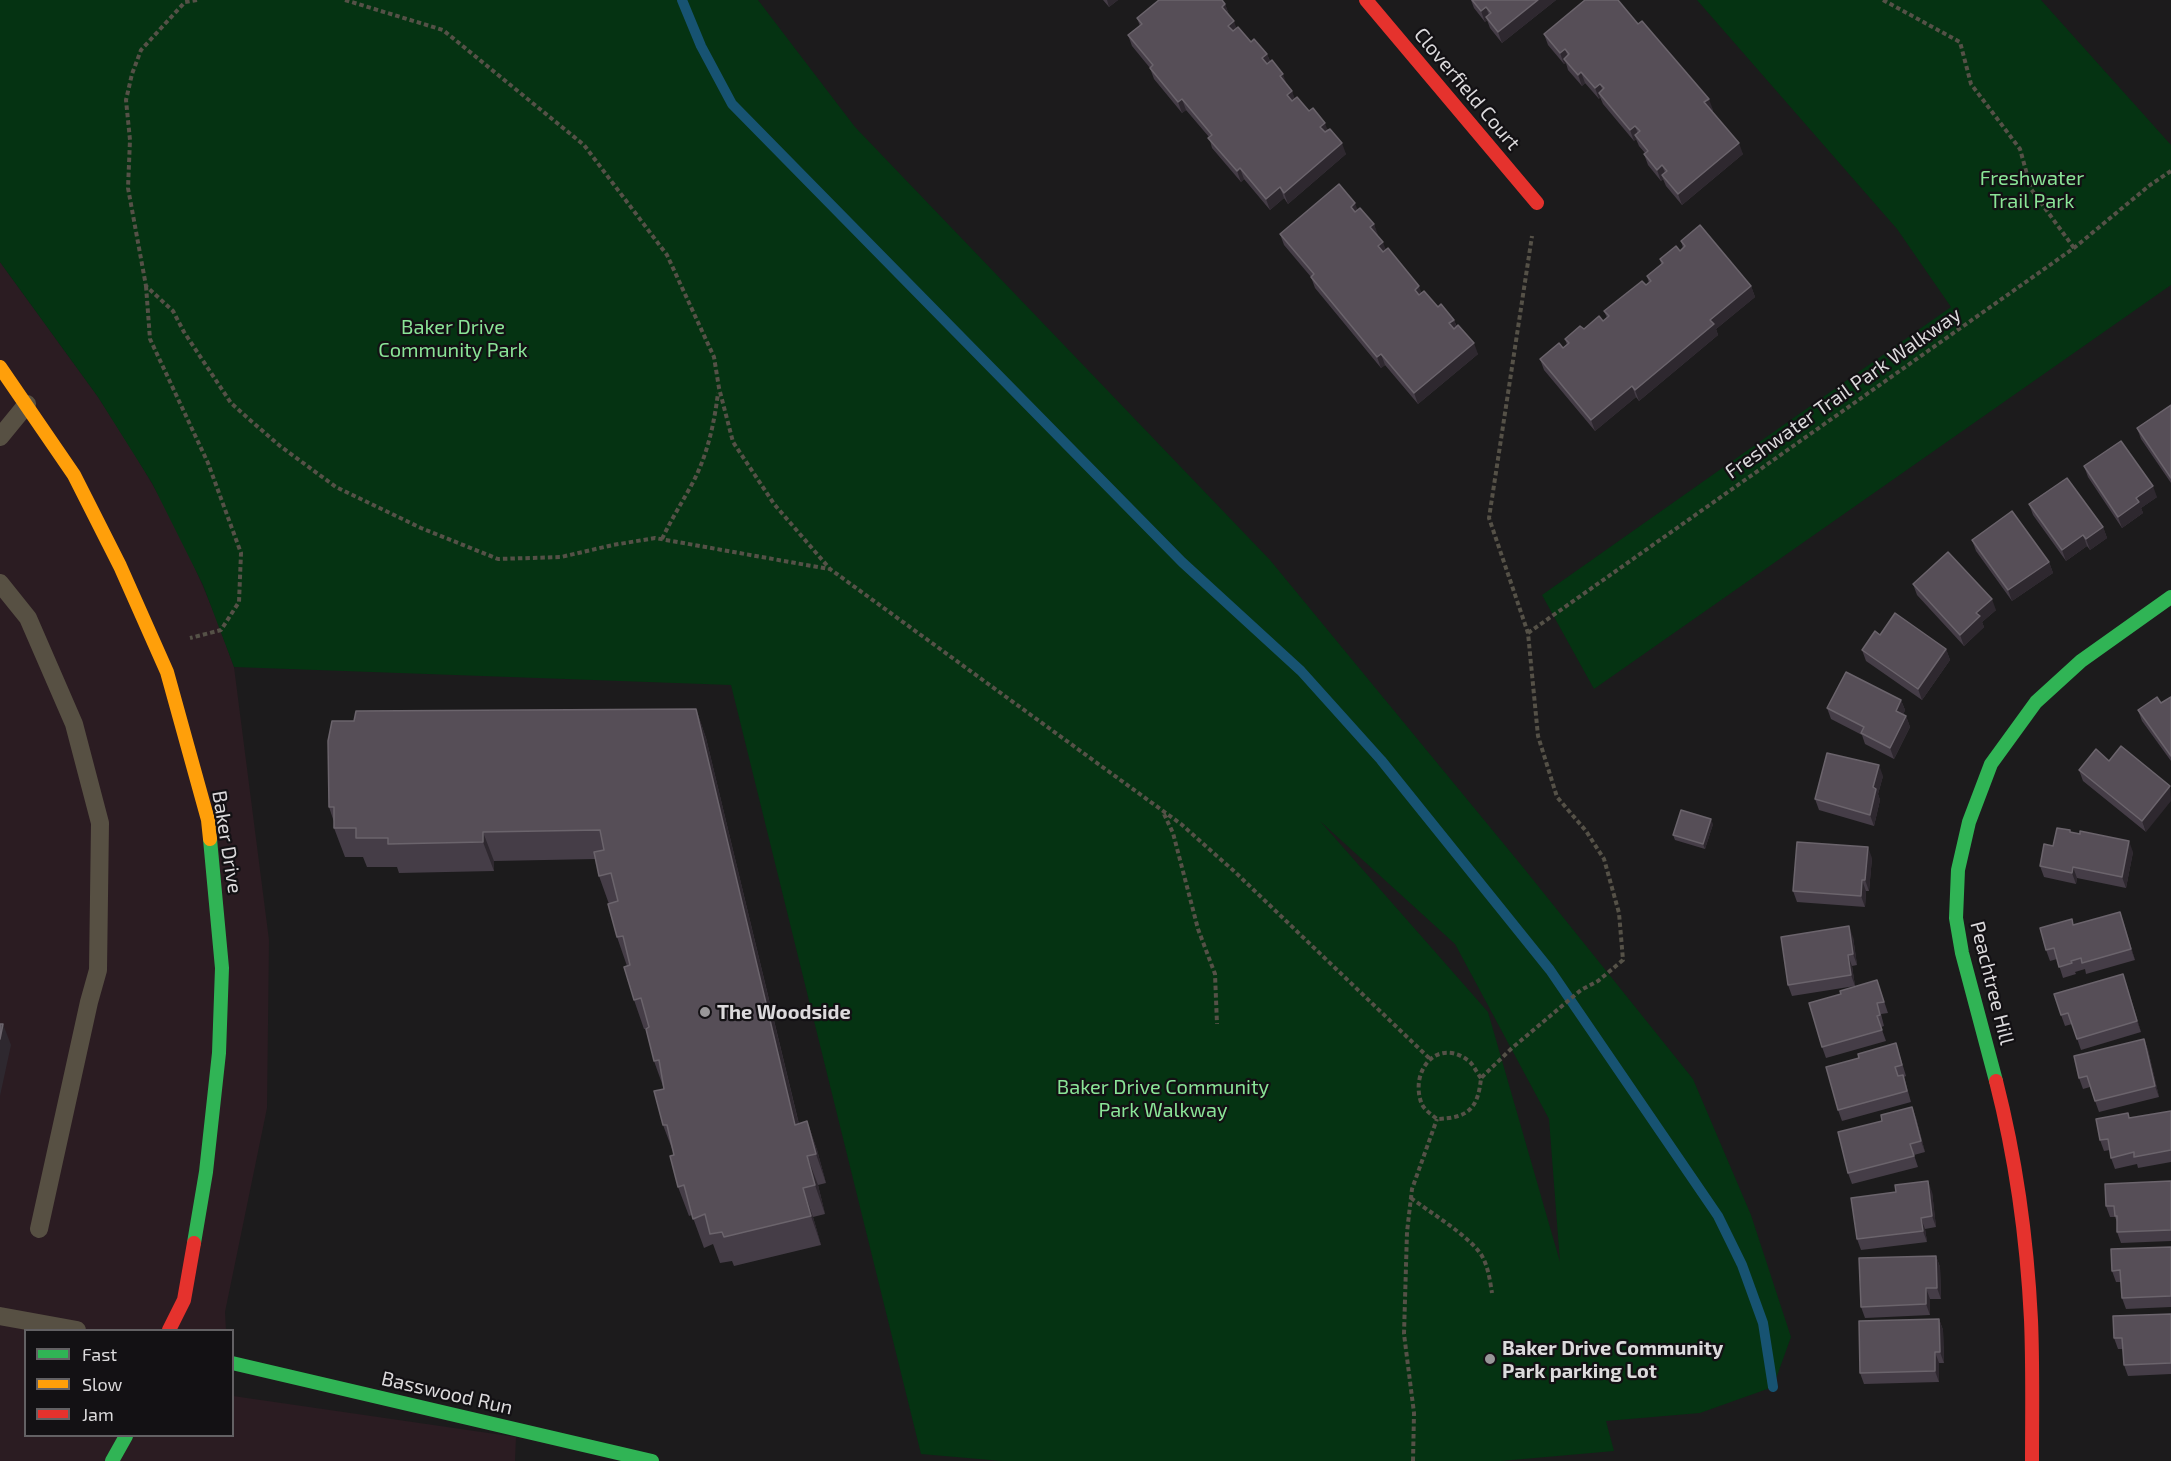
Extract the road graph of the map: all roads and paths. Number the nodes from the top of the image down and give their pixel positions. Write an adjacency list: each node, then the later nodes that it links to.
1 (197, 0): 8 (path)
2 (345, 0): 10 (path)
3 (1366, 0): 6 (street, Cloverfield Court)
4 (1883, 0): 7 (path)
5 (2171, 171): 7 (path, Freshwater Trail Park Walkway)
6 (1537, 203): 17 (path)
7 (2074, 248): 17 (path, Freshwater Trail Park Walkway)
8 (146, 286): 13 (path); 18 (path)
9 (0, 367): 11 (street, Baker Drive)
10 (718, 388): 13 (path); 14 (path)
11 (27, 404): 12 (lane); 18 (street, Baker Drive)
12 (0, 437)
13 (662, 539): 14 (path)
14 (830, 569): 19 (path)
15 (0, 583): 25 (lane)
16 (2171, 597): 35 (street, Peachtree Hill)
17 (1528, 633): 22 (path)
18 (157, 646): 29 (street, Baker Drive)
19 (1163, 811): 20 (path); 21 (path)
20 (1217, 1024)
21 (1429, 1058): 22 (path); 23 (path)
22 (1480, 1078): 23 (path)
23 (1437, 1119): 24 (path)
24 (1410, 1198): 26 (path); 34 (path)
25 (39, 1229)
26 (1492, 1293)
27 (0, 1316): 28 (lane)
28 (72, 1329)
29 (170, 1329)
30 (234, 1363): 33 (street, Basswood Run)
31 (125, 1437): 32 (street)
32 (112, 1461)
33 (652, 1461)
34 (1413, 1461)
35 (2032, 1461)

